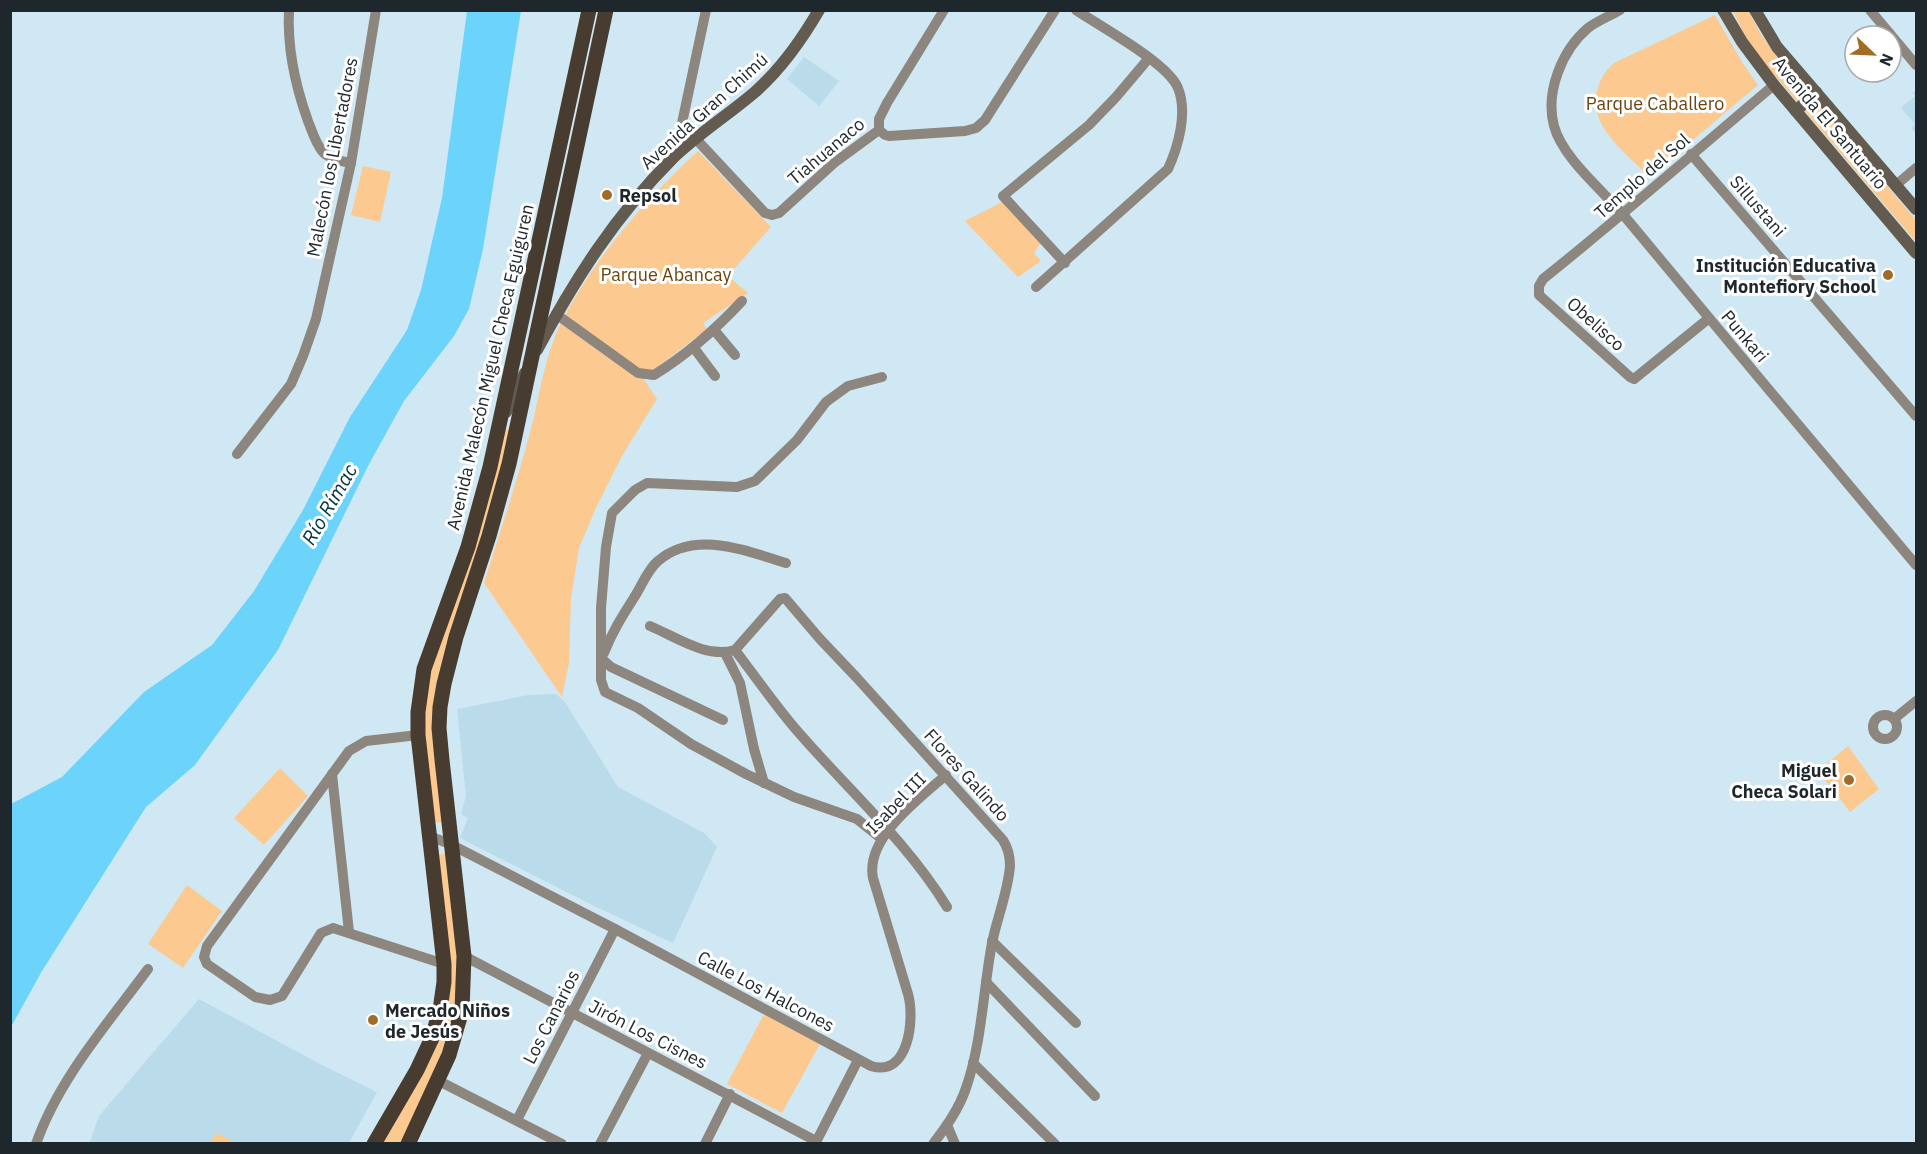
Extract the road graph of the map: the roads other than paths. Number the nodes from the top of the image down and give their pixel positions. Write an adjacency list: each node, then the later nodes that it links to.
1 (289, 10): 23 (street)
2 (376, 10): 23 (street, Malecón los Libertadores)
3 (590, 10): 42 (main road, Avenida Malecón Miguel Checa Eguiguren)
4 (606, 10): 38 (main road, Avenida Malecón Miguel Checa Eguiguren)
5 (706, 10): 22 (street)
6 (819, 10): 20 (street, Avenida Gran Chimú)
7 (944, 10): 19 (street, Tiahuanaco)
8 (1055, 10): 19 (street)
9 (1076, 10): 14 (street)
10 (1620, 10): 27 (street, Punkari)
11 (1723, 10): 16 (street, Avenida El Santuario)
12 (1755, 10): 17 (street, Avenida El Santuario)
13 (1870, 10): 15 (street)
14 (1149, 58): 29 (street); 29 (street)
15 (1917, 65)
16 (1774, 85): 18 (street, Avenida El Santuario); 21 (street, Templo del Sol)
17 (1816, 92): 18 (street); 25 (street, Avenida El Santuario)
18 (1796, 111): 28 (street, Avenida El Santuario)
19 (879, 130): 20 (street, Tiahuanaco)
20 (695, 138): 22 (street, Avenida Gran Chimú)
21 (1691, 154): 27 (street, Templo del Sol); 41 (street, Sillustani)
22 (675, 156): 33 (street, Avenida Gran Chimú)
23 (351, 163): 43 (street, Malecón los Libertadores)
24 (1917, 168): 25 (street)
25 (1896, 185): 26 (street, Avenida El Santuario)
26 (1917, 209)
27 (1623, 215): 31 (street, Templo del Sol); 34 (street, Punkari)
28 (1917, 253)
29 (1065, 263): 30 (street)
30 (1036, 287)
31 (1539, 295): 34 (street, Obelisco)
32 (742, 301): 35 (street)
33 (556, 314): 36 (street); 38 (street, Avenida Gran Chimú)
34 (1708, 319): 45 (street, Punkari)
35 (715, 331): 36 (street); 37 (street)
36 (694, 348): 39 (street)
37 (735, 355)
38 (530, 363): 42 (street, Avenida Gran Chimú); 58 (main road, Avenida Malecón Miguel Checa Eguiguren)
39 (715, 376)
40 (882, 377): 48 (street)
41 (1917, 416)
42 (501, 421): 52 (main road, Avenida Malecón Miguel Checa Eguiguren)
43 (237, 454)
44 (786, 563): 48 (street)
45 (1917, 565)
46 (650, 626): 47 (street)
47 (730, 651): 54 (street, Flores Galindo); 55 (street); 56 (street)
48 (602, 659): 51 (street); 55 (street)
49 (1917, 701): 50 (street)
50 (1894, 719)
51 (723, 720)
52 (418, 735): 53 (street); 57 (main road, Avenida Malecón Miguel Checa Eguiguren)
53 (332, 774): 62 (street); 62 (street)
54 (946, 775): 56 (street, Isabel III); 63 (street, Flores Galindo)
55 (764, 783): 56 (street)
56 (886, 835): 59 (street, Isabel III); 60 (street)
57 (429, 836): 58 (street, Calle Los Halcones); 65 (main road, Avenida Malecón Miguel Checa Eguiguren)
58 (450, 844): 61 (street, Calle Los Halcones); 64 (main road, Avenida Malecón Miguel Checa Eguiguren)
59 (874, 855): 71 (street, Calle Los Halcones)
60 (947, 907)
61 (615, 929): 68 (street, Los Canarios); 71 (street, Calle Los Halcones)
62 (349, 932): 65 (street)
63 (992, 941): 67 (street, Flores Galindo); 69 (street)
64 (464, 956): 68 (street, Jirón Los Cisnes); 73 (main road, Avenida Malecón Miguel Checa Eguiguren)
65 (444, 964): 80 (main road, Avenida Malecón Miguel Checa Eguiguren)
66 (148, 969): 79 (street)
67 (986, 982): 72 (street, Flores Galindo); 75 (street)
68 (572, 1013): 70 (street, Jirón Los Cisnes); 76 (street, Los Canarios)
69 (1076, 1023)
70 (648, 1053): 74 (street, Jirón Los Cisnes); 83 (street)
71 (858, 1060): 78 (street)
72 (973, 1063): 77 (street, Flores Galindo); 87 (street)
73 (439, 1081): 76 (street); 81 (main road, Avenida Malecón Miguel Checa Eguiguren)
74 (730, 1094): 78 (street, Jirón Los Cisnes); 84 (street)
75 (1095, 1096)
76 (517, 1120): 82 (street)
77 (947, 1125): 85 (street, Flores Galindo); 86 (street)
78 (816, 1142)
79 (36, 1143)
80 (374, 1143)
81 (408, 1143)
82 (562, 1143)
83 (600, 1143)
84 (705, 1143)
85 (933, 1143)
86 (955, 1143)
87 (1055, 1143)

